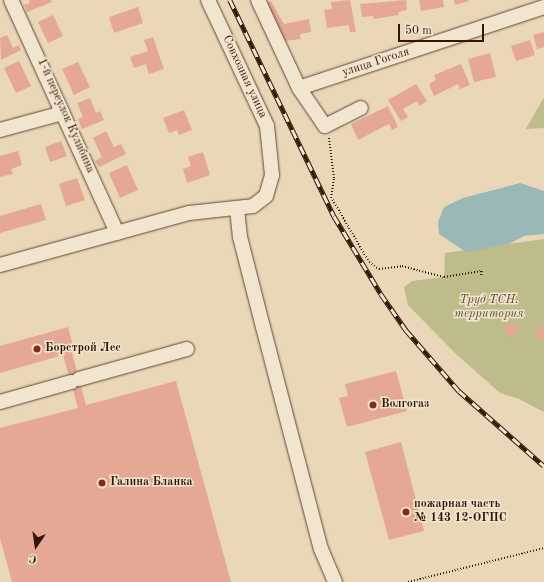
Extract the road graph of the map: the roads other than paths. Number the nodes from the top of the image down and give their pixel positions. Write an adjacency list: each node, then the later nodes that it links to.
1 (12, 0): 7 (street, 1-й переулок Кулибина)
2 (208, 0): 9 (street, Совхозная улица)
3 (258, 0): 5 (street)
4 (544, 7): 5 (street, улица Гоголя)
5 (299, 88): 6 (street)
6 (361, 108)
7 (63, 113): 8 (street); 10 (street, 1-й переулок Кулибина)
8 (0, 130)
9 (237, 209): 10 (street); 14 (street)
10 (117, 233): 11 (street)
11 (0, 266)
12 (187, 349): 13 (street)
13 (0, 402)
14 (335, 582)

